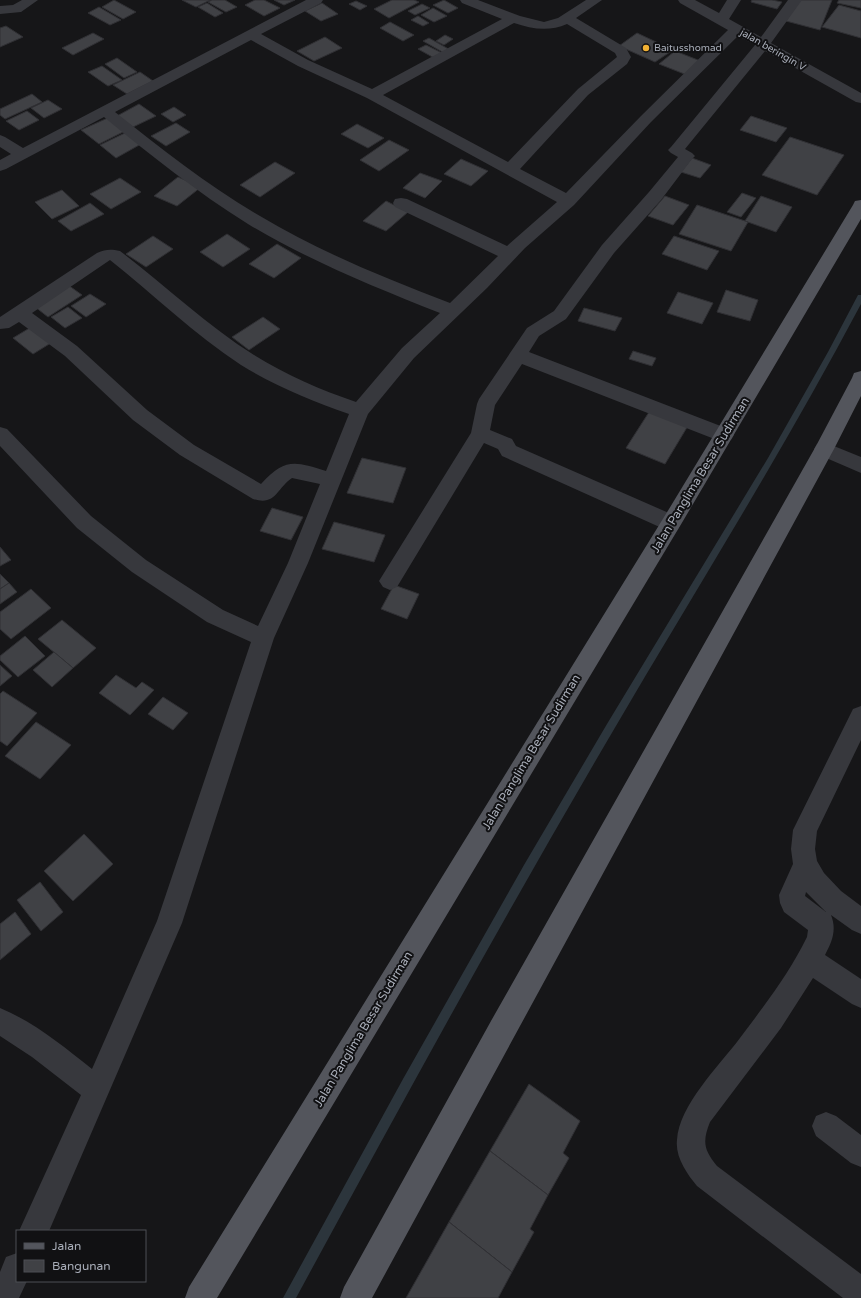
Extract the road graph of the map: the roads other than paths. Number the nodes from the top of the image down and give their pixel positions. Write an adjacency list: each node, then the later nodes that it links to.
1 (31, 0): 8 (street)
2 (316, 0): 12 (street)
3 (467, 0): 9 (street)
4 (595, 0): 10 (street)
5 (685, 0): 11 (street, jalan beringin V)
6 (734, 0): 11 (street)
7 (795, 0): 13 (street)
8 (0, 10)
9 (514, 18): 10 (street); 14 (street)
10 (566, 18): 20 (street)
11 (729, 24): 13 (street, jalan beringin V); 21 (street)
12 (250, 34): 14 (street); 16 (street)
13 (763, 44): 15 (street, jalan beringin V); 28 (street)
14 (372, 95): 20 (street)
15 (861, 100)
16 (105, 111): 18 (street); 25 (street)
17 (0, 140): 18 (street)
18 (22, 154): 19 (street)
19 (0, 166)
20 (510, 170): 21 (street)
21 (568, 201): 24 (street)
22 (401, 203): 24 (street)
23 (861, 205): 33 (main road, Jalan Panglima Besar Sudirman)
24 (509, 254): 25 (street)
25 (452, 311): 30 (street)
26 (21, 314): 27 (street); 30 (street); 36 (street)
27 (3, 324)
28 (518, 355): 32 (street); 33 (street)
29 (861, 378): 34 (main road)
30 (360, 411): 36 (street)
31 (0, 434): 39 (street)
32 (480, 434): 37 (street); 38 (street)
33 (724, 435): 37 (main road, Jalan Panglima Besar Sudirman)
34 (824, 449): 35 (street); 54 (main road)
35 (861, 465)
36 (332, 480): 39 (street)
37 (671, 523): 53 (main road, Jalan Panglima Besar Sudirman)
38 (390, 581)
39 (263, 638): 46 (street)
40 (861, 716): 41 (street)
41 (806, 866): 42 (street); 43 (street)
42 (861, 921)
43 (809, 960): 44 (street); 51 (street)
44 (861, 995)
45 (0, 1021): 46 (street)
46 (97, 1090): 49 (street)
47 (826, 1126): 48 (street)
48 (861, 1153)
49 (34, 1230)
50 (16, 1270): 52 (street)
51 (861, 1293)
52 (4, 1298)
53 (200, 1298)
54 (355, 1298)

